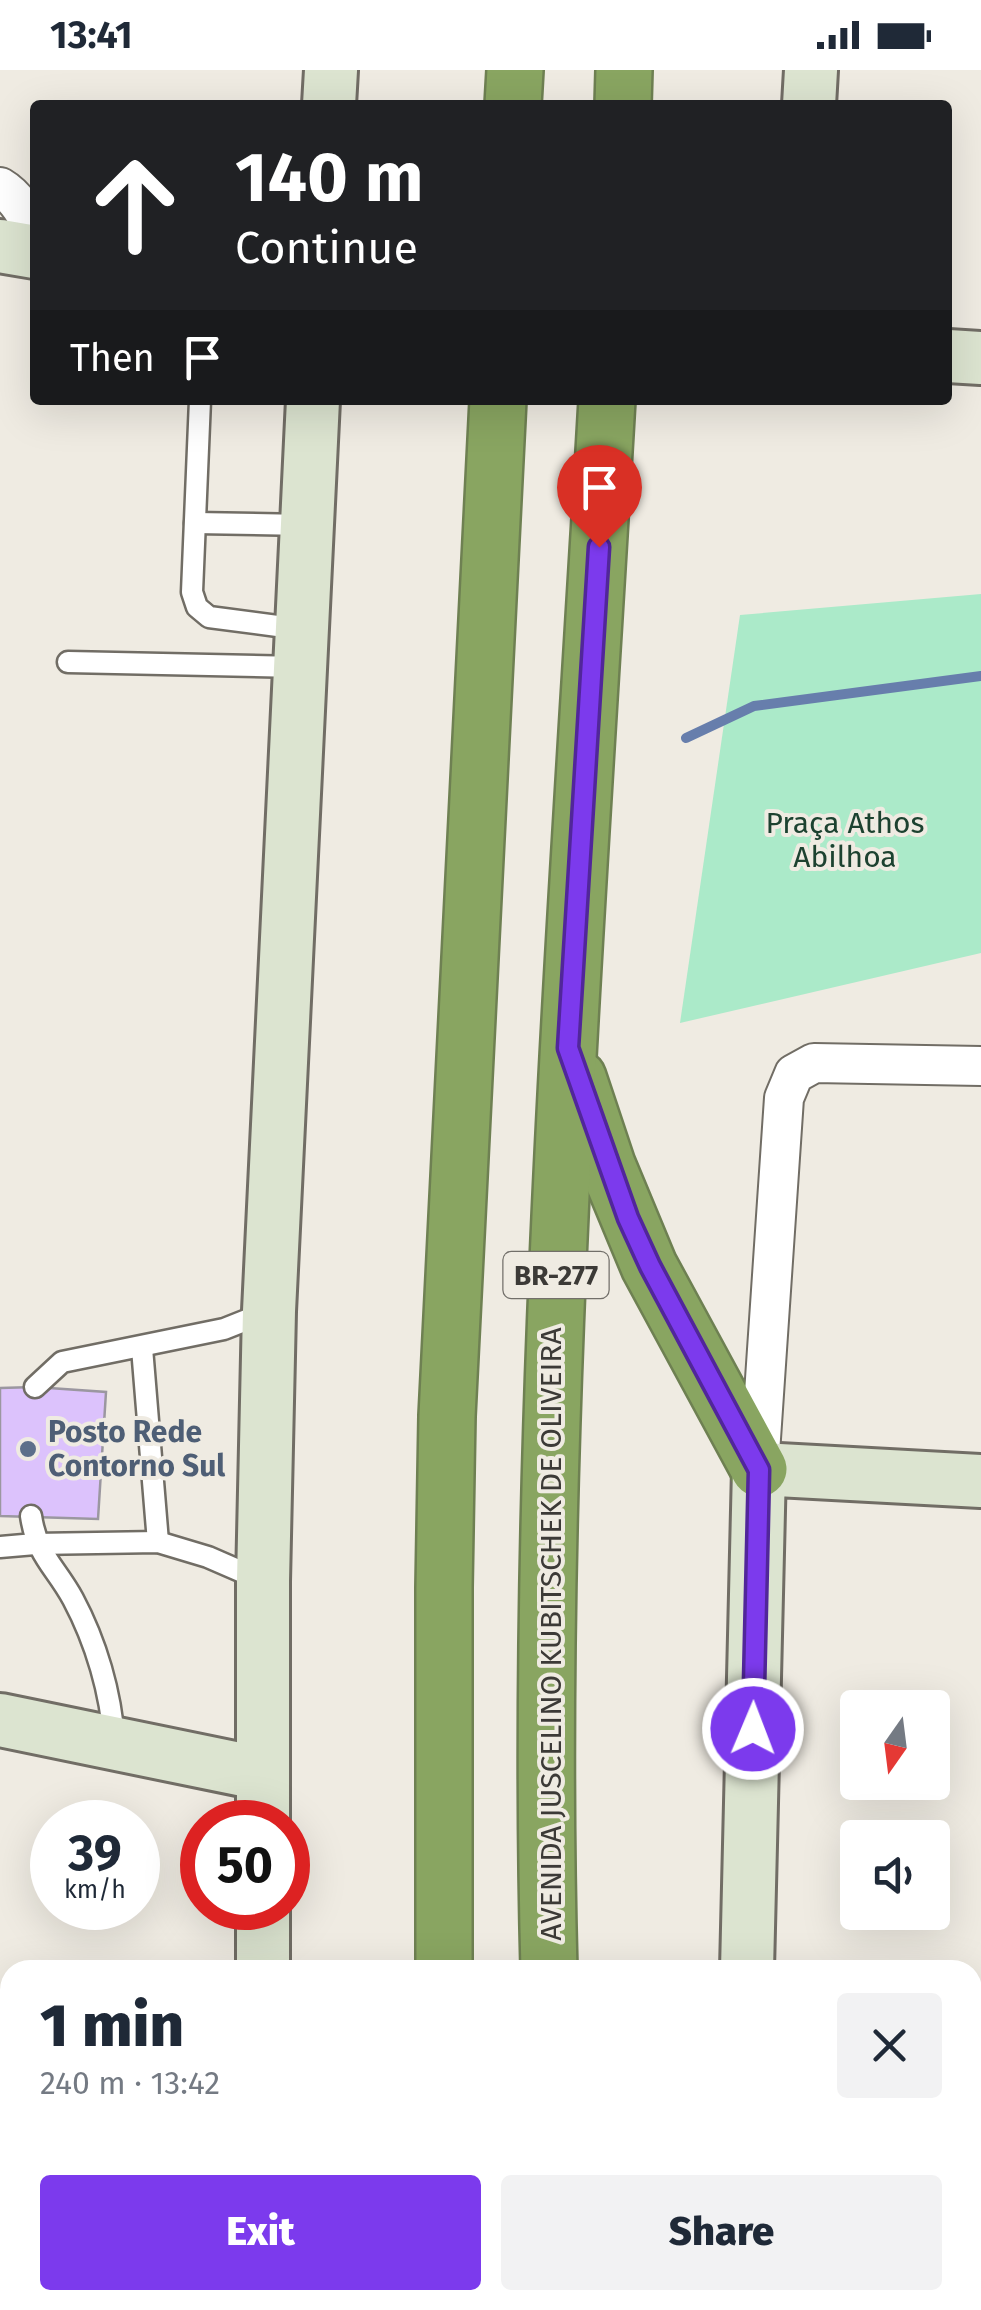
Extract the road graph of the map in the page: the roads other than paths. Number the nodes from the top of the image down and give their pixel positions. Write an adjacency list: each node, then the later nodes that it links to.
1 (331, 70): 5 (main road)
2 (514, 70): 6 (highway)
3 (624, 70): 7 (highway)
4 (811, 70): 8 (main road)
5 (329, 100)
6 (513, 100)
7 (623, 100)
8 (810, 100)
9 (0, 186): 10 (street)
10 (30, 221)
11 (0, 246): 12 (main road)
12 (30, 251)
13 (952, 356): 14 (main road)
14 (981, 358)
15 (200, 405): 19 (lane)
16 (314, 405): 20 (main road)
17 (498, 405): 40 (highway)
18 (606, 405): 23 (highway, AVENIDA JUSCELINO KUBITSCHEK DE OLIVEIRA / BR-277)
19 (195, 523): 20 (lane); 21 (lane)
20 (307, 525): 21 (main road)
21 (301, 648): 22 (lane); 25 (main road)
22 (68, 662)
23 (568, 1048): 28 (highway); 41 (highway, AVENIDA JUSCELINO KUBITSCHEK DE OLIVEIRA / BR-277)
24 (981, 1066): 28 (street)
25 (269, 1311): 26 (lane); 34 (main road)
26 (142, 1348): 27 (lane); 31 (lane)
27 (35, 1388)
28 (759, 1470): 29 (main road); 42 (main road)
29 (981, 1481)
30 (31, 1516): 32 (lane)
31 (158, 1542): 32 (lane); 34 (lane)
32 (35, 1544): 33 (lane); 36 (lane)
33 (0, 1548)
34 (263, 1581): 37 (main road)
35 (0, 1720): 36 (main road)
36 (114, 1744): 37 (main road)
37 (263, 1798)
38 (263, 1930): 39 (main road)
39 (263, 1960)
40 (444, 1960)
41 (549, 1960)
42 (747, 1960)

